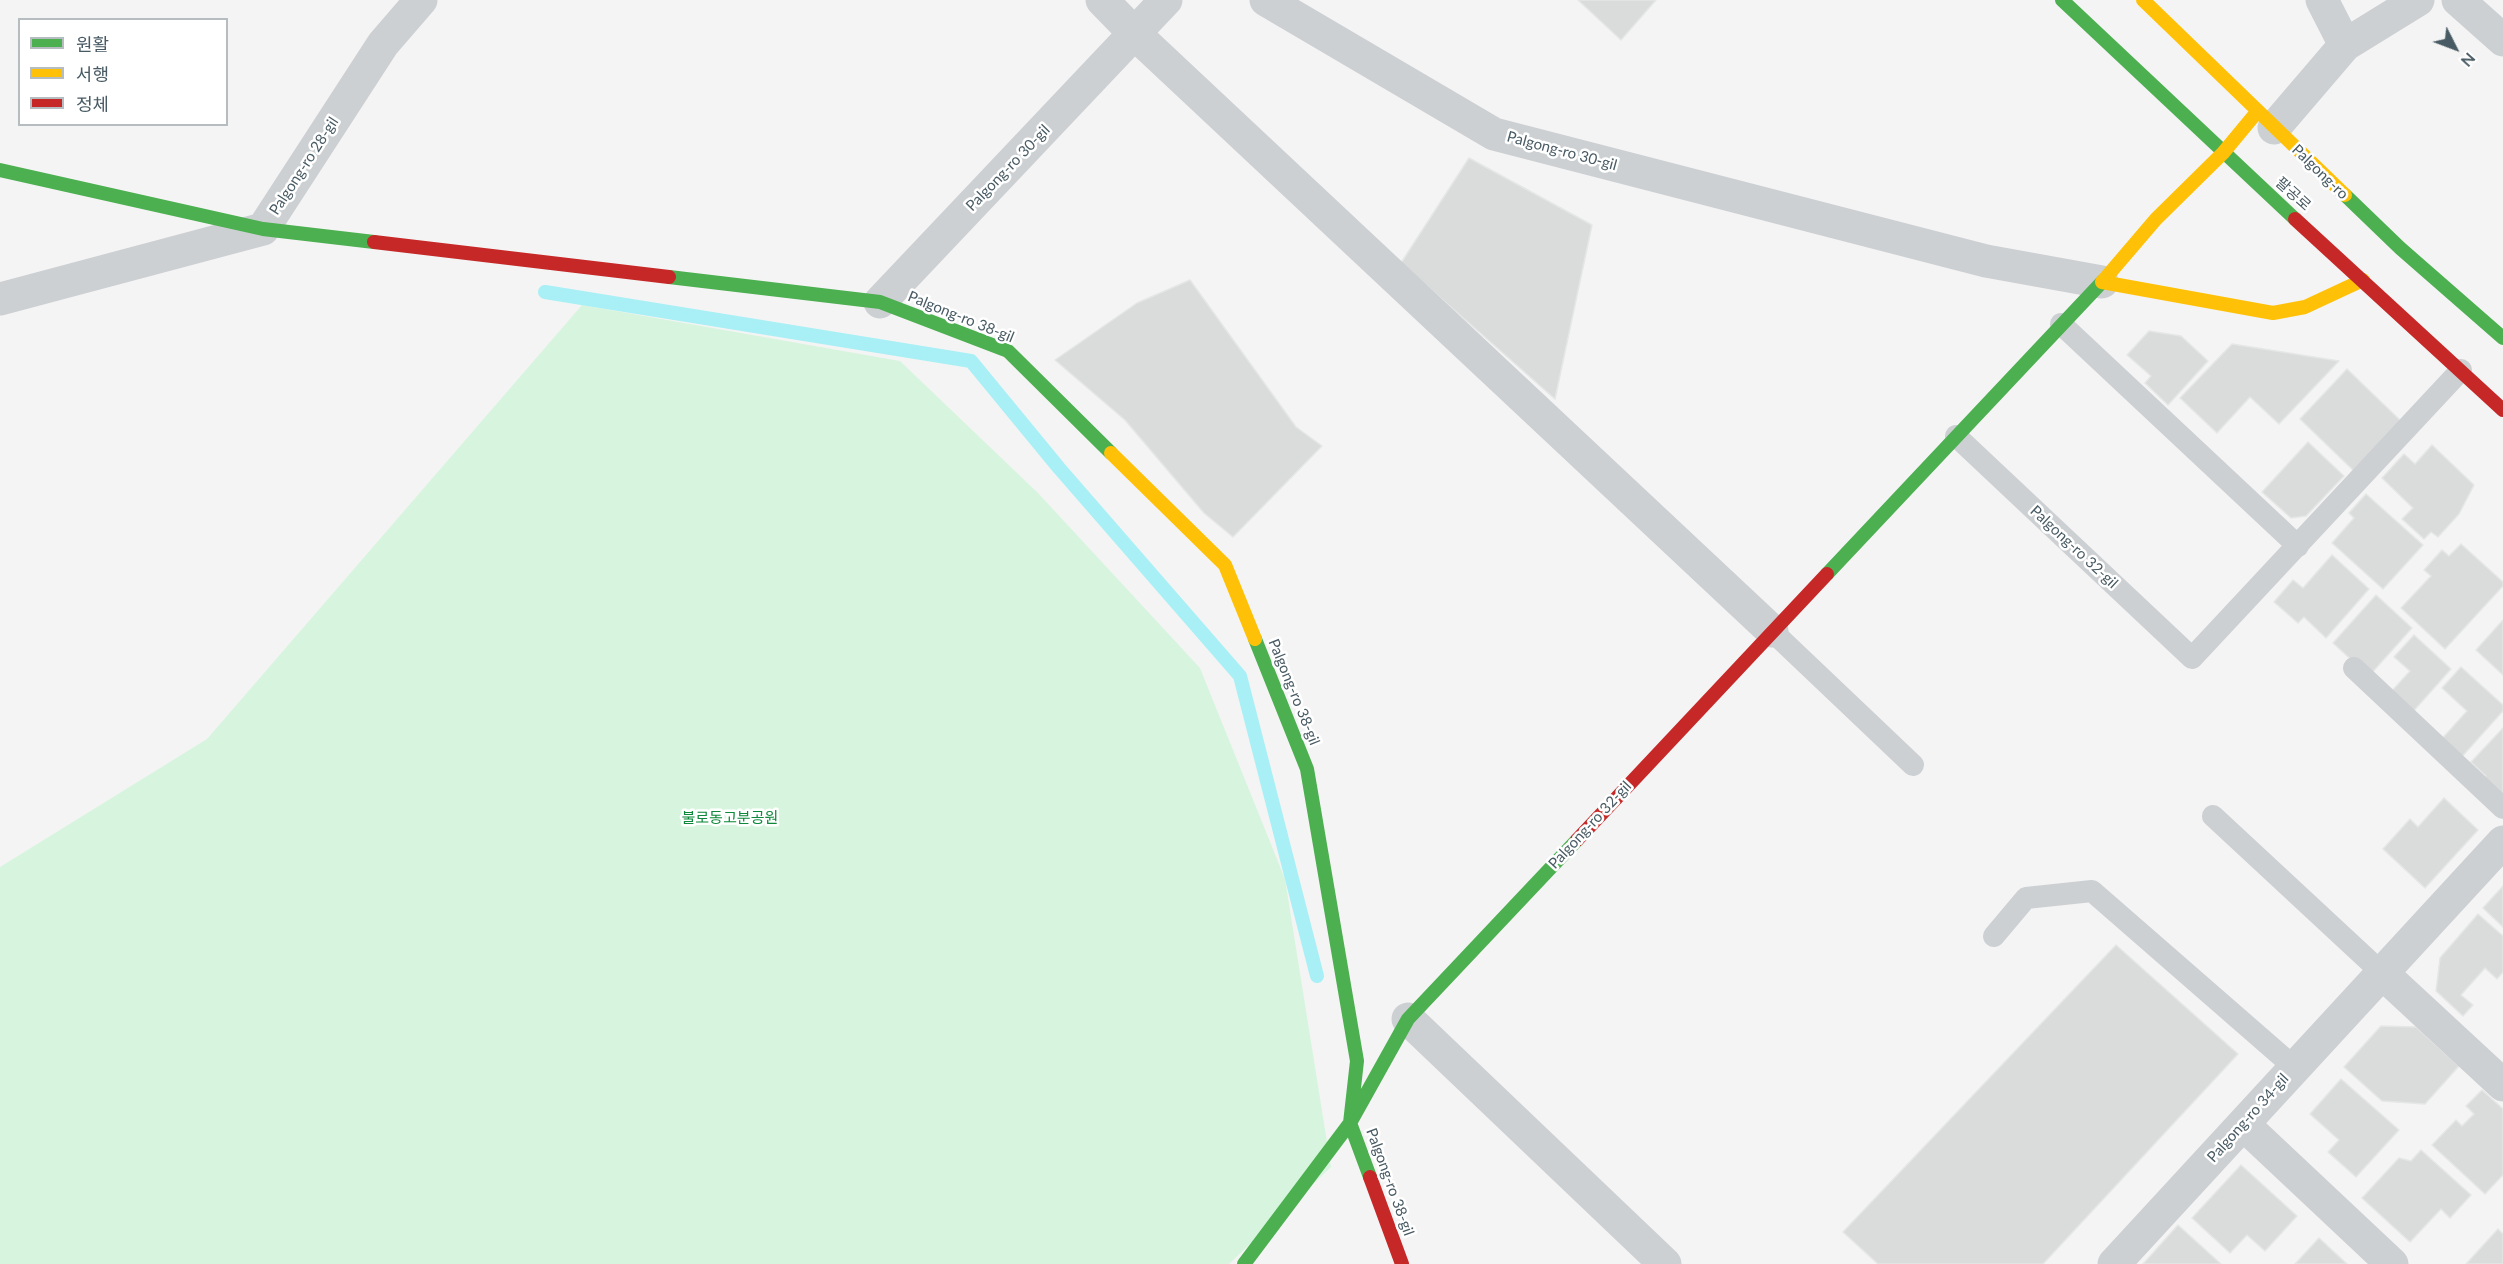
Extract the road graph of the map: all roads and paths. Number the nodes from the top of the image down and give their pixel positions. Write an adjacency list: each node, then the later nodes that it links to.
1 (421, 0): 16 (street, Palgong-ro 28-gil)
2 (1102, 0): 10 (street)
3 (1166, 0): 10 (street, Palgong-ro 30-gil)
4 (1266, 0): 18 (street, Palgong-ro 30-gil)
5 (2062, 0): 14 (street, 팔공로)
6 (2143, 0): 13 (street, Palgong-ro)
7 (2322, 0): 12 (street)
8 (2418, 0): 12 (street)
9 (2458, 0): 11 (street)
10 (1135, 34): 20 (street, Palgong-ro 30-gil); 27 (street)
11 (2503, 40)
12 (2345, 45): 13 (street)
13 (2265, 120): 14 (street, Palgong-ro 32-gil); 22 (street, Palgong-ro)
14 (2223, 153): 17 (street, 팔공로); 18 (street, Palgong-ro 32-gil)
15 (0, 170): 16 (street, Palgong-ro 38-gil)
16 (263, 229): 19 (street, Palgong-ro 28-gil); 20 (street, Palgong-ro 38-gil)
17 (2363, 280): 18 (street); 23 (street, 팔공로)
18 (2102, 282): 21 (street, Palgong-ro 32-gil)
19 (0, 299)
20 (880, 302): 38 (street, Palgong-ro 38-gil)
21 (2061, 324): 25 (street, Palgong-ro 32-gil); 26 (lane)
22 (2503, 338)
23 (2461, 370): 24 (street, 팔공로); 26 (lane)
24 (2503, 410)
25 (1956, 436): 26 (lane, Palgong-ro 32-gil); 27 (street, Palgong-ro 32-gil)
26 (2298, 546)
27 (1772, 631): 29 (lane); 35 (street, Palgong-ro 32-gil)
28 (2354, 668): 30 (lane)
29 (1913, 765)
30 (2503, 808)
31 (2213, 816): 34 (lane)
32 (2503, 842): 34 (street, Palgong-ro 34-gil)
33 (1994, 936): 36 (lane)
34 (2381, 972): 36 (street, Palgong-ro 34-gil); 37 (street)
35 (1408, 1019): 38 (street, Palgong-ro 32-gil); 42 (street)
36 (2294, 1067): 39 (street, Palgong-ro 34-gil)
37 (2503, 1085)
38 (1350, 1123): 40 (street, Palgong-ro 32-gil); 41 (street, Palgong-ro 38-gil)
39 (2243, 1124): 43 (street, Palgong-ro 34-gil); 44 (street)
40 (1244, 1264)
41 (1402, 1264)
42 (1665, 1264)
43 (2114, 1264)
44 (2392, 1264)

